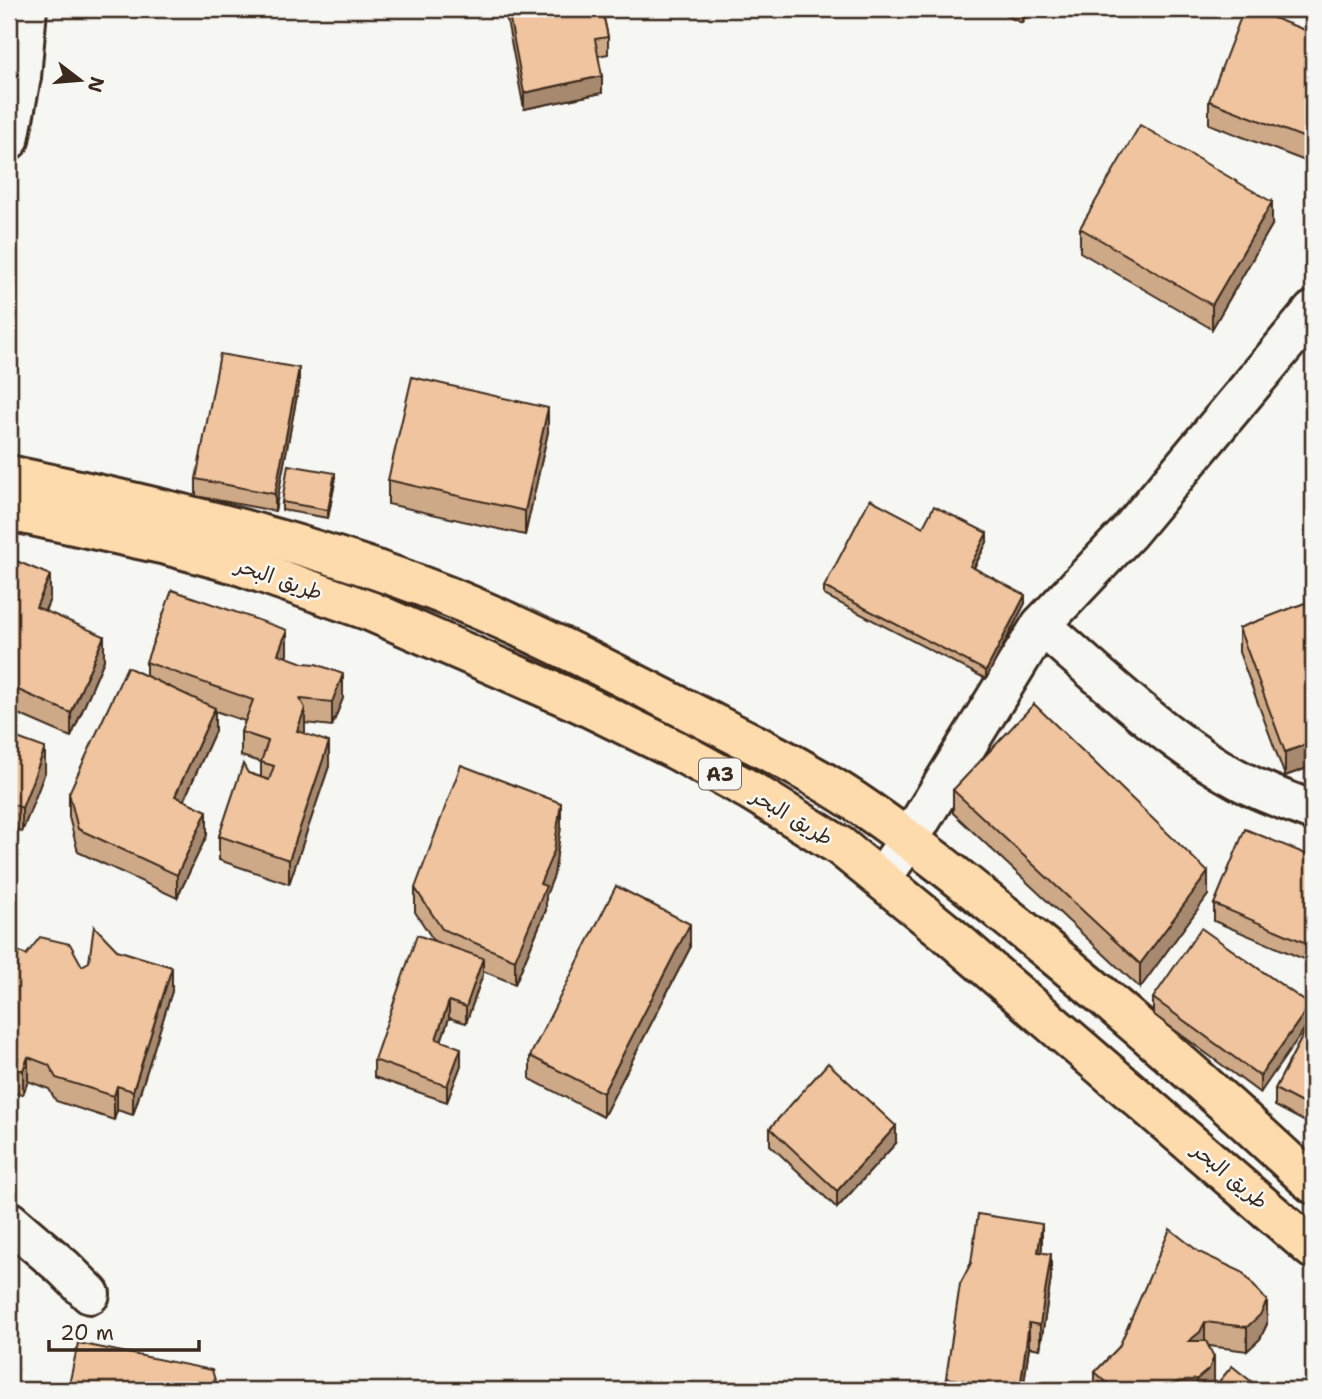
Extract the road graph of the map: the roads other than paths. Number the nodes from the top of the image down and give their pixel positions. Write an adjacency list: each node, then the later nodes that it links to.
1 (27, 9): 2 (street)
2 (9, 140)
3 (1313, 311): 6 (street)
4 (9, 475): 8 (highway, طريق البحر / A3)
5 (9, 511): 9 (highway, طريق البحر / A3)
6 (1041, 625): 7 (street); 8 (street)
7 (1313, 811)
8 (908, 841): 9 (street); 10 (highway, طريق البحر / A3)
9 (881, 878): 12 (highway, طريق البحر / A3)
10 (1313, 1184)
11 (9, 1221): 13 (street)
12 (1313, 1249)
13 (90, 1294)

